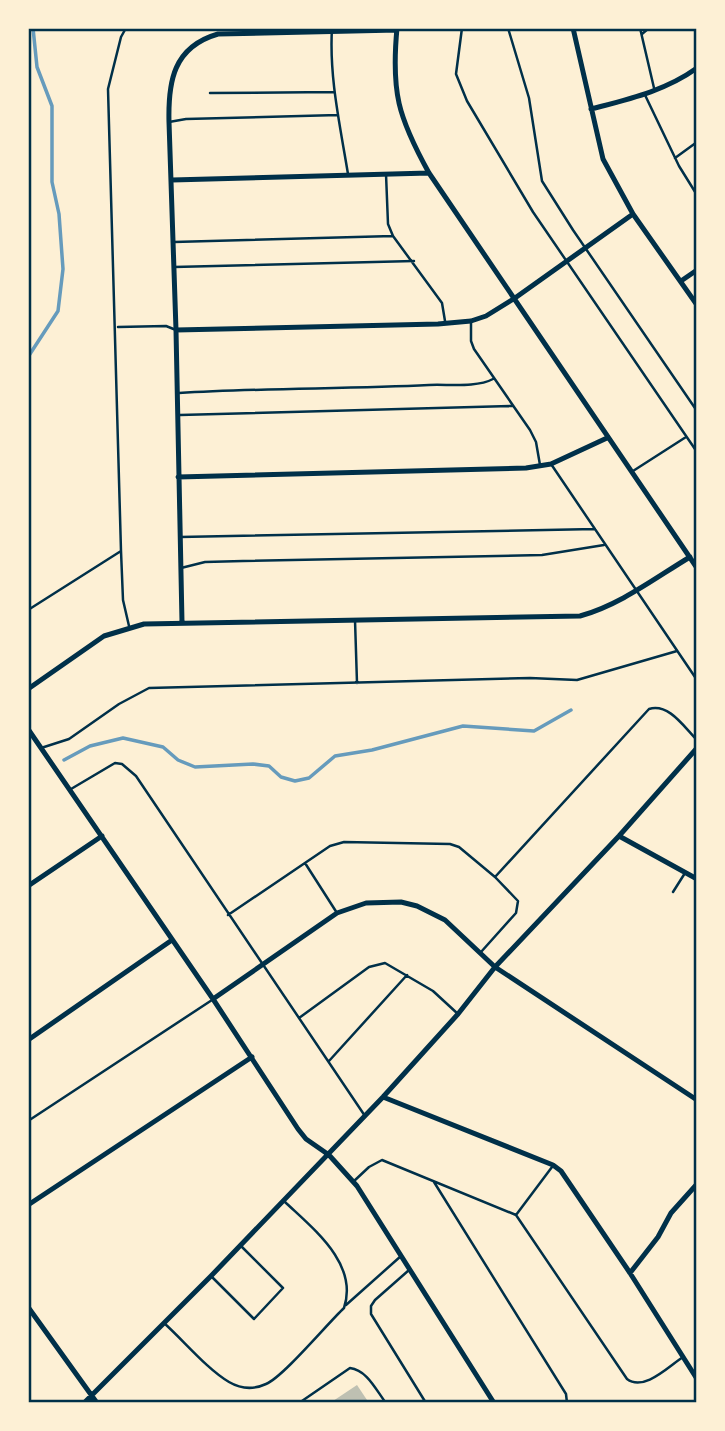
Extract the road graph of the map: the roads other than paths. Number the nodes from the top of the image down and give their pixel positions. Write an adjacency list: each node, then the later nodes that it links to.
1 (126, 28): 38 (lane)
2 (462, 28): 30 (lane)
3 (508, 28): 28 (lane)
4 (573, 28): 15 (street)
5 (640, 28): 9 (lane)
6 (649, 28): 9 (lane)
7 (332, 29): 8 (street); 12 (lane); 17 (street)
8 (397, 29): 20 (street)
9 (642, 34): 11 (lane)
10 (697, 68): 11 (street)
11 (655, 91): 14 (street)
12 (334, 92): 13 (lane); 16 (lane)
13 (210, 93)
14 (645, 95): 15 (street); 19 (lane)
15 (592, 109): 25 (street)
16 (338, 115): 17 (lane); 22 (lane)
17 (169, 122): 23 (street)
18 (697, 142): 19 (lane)
19 (675, 158): 24 (lane)
20 (429, 173): 21 (street); 34 (street)
21 (386, 174): 22 (street); 26 (lane)
22 (349, 175): 23 (street)
23 (172, 180): 27 (street)
24 (697, 195)
25 (633, 214): 28 (street); 33 (street)
26 (393, 236): 27 (lane); 29 (lane)
27 (174, 242): 31 (street)
28 (586, 248): 30 (street); 43 (lane)
29 (414, 261): 31 (lane); 37 (lane)
30 (566, 261): 34 (street); 45 (lane)
31 (174, 268): 39 (street)
32 (697, 270): 33 (street)
33 (681, 281): 35 (street)
34 (515, 298): 36 (street); 46 (street)
35 (697, 305)
36 (471, 321): 37 (street); 40 (lane)
37 (446, 324): 39 (street)
38 (116, 327): 39 (lane); 55 (lane)
39 (176, 330): 41 (street)
40 (493, 379): 41 (lane); 42 (lane)
41 (176, 393): 44 (street)
42 (512, 406): 44 (lane); 49 (lane)
43 (697, 411)
44 (177, 415): 51 (street)
45 (687, 437): 47 (lane); 50 (lane)
46 (607, 438): 48 (street); 50 (street)
47 (697, 452)
48 (551, 464): 49 (street); 52 (lane)
49 (540, 467): 51 (street)
50 (631, 473): 56 (street)
51 (178, 477): 53 (street)
52 (595, 529): 53 (lane); 54 (lane)
53 (180, 537): 57 (street)
54 (604, 545): 57 (lane); 59 (lane)
55 (121, 551): 60 (lane); 63 (lane)
56 (690, 557): 58 (street); 59 (street)
57 (180, 568): 62 (street)
58 (697, 568)
59 (635, 590): 61 (street); 64 (lane)
60 (28, 610)
61 (355, 620): 62 (street); 66 (lane)
62 (182, 622): 63 (street)
63 (130, 628): 67 (street)
64 (677, 651): 65 (lane); 66 (lane)
65 (697, 680)
66 (356, 684): 70 (lane)
67 (28, 689)
68 (28, 729): 70 (street)
69 (697, 740): 77 (lane)
70 (40, 748): 72 (street)
71 (697, 748): 74 (street)
72 (69, 790): 73 (street); 82 (lane)
73 (102, 836): 79 (street); 83 (street)
74 (619, 836): 76 (street); 86 (street)
75 (305, 863): 77 (lane); 81 (lane); 82 (lane)
76 (685, 873): 78 (street); 80 (lane)
77 (495, 877): 84 (lane)
78 (697, 879)
79 (28, 886)
80 (673, 892)
81 (337, 913): 84 (street); 85 (street)
82 (228, 915): 85 (lane)
83 (172, 940): 88 (street); 91 (street)
84 (481, 952): 86 (street)
85 (262, 965): 88 (street); 90 (lane)
86 (495, 967): 89 (street); 95 (street)
87 (407, 975): 89 (lane); 90 (lane); 93 (lane)
88 (213, 999): 92 (street); 97 (lane)
89 (458, 1014): 94 (street)
90 (299, 1018): 93 (lane)
91 (28, 1040)
92 (252, 1057): 98 (street); 104 (street)
93 (328, 1062): 96 (lane)
94 (383, 1097): 96 (street); 99 (street)
95 (697, 1100)
96 (365, 1116): 98 (street)
97 (28, 1121)
98 (328, 1155): 101 (street); 103 (street)
99 (554, 1166): 105 (lane); 109 (street)
100 (433, 1180): 101 (lane); 105 (lane); 123 (lane)
101 (353, 1182): 107 (street)
102 (697, 1184): 109 (street)
103 (284, 1201): 106 (street); 112 (lane)
104 (28, 1205)
105 (516, 1215): 114 (lane)
106 (240, 1245): 110 (street); 110 (lane)
107 (401, 1255): 108 (street); 112 (lane)
108 (409, 1270): 121 (lane); 122 (street)
109 (630, 1273): 114 (street)
110 (211, 1276): 113 (street)
111 (28, 1307): 116 (street)
112 (344, 1308): 113 (lane)
113 (164, 1323): 116 (street)
114 (683, 1357): 115 (street)
115 (697, 1379)
116 (91, 1395): 117 (street); 118 (street)
117 (84, 1403)
118 (97, 1403)
119 (299, 1403): 120 (lane)
120 (386, 1403)
121 (426, 1403)
122 (494, 1403)
123 (567, 1403)

